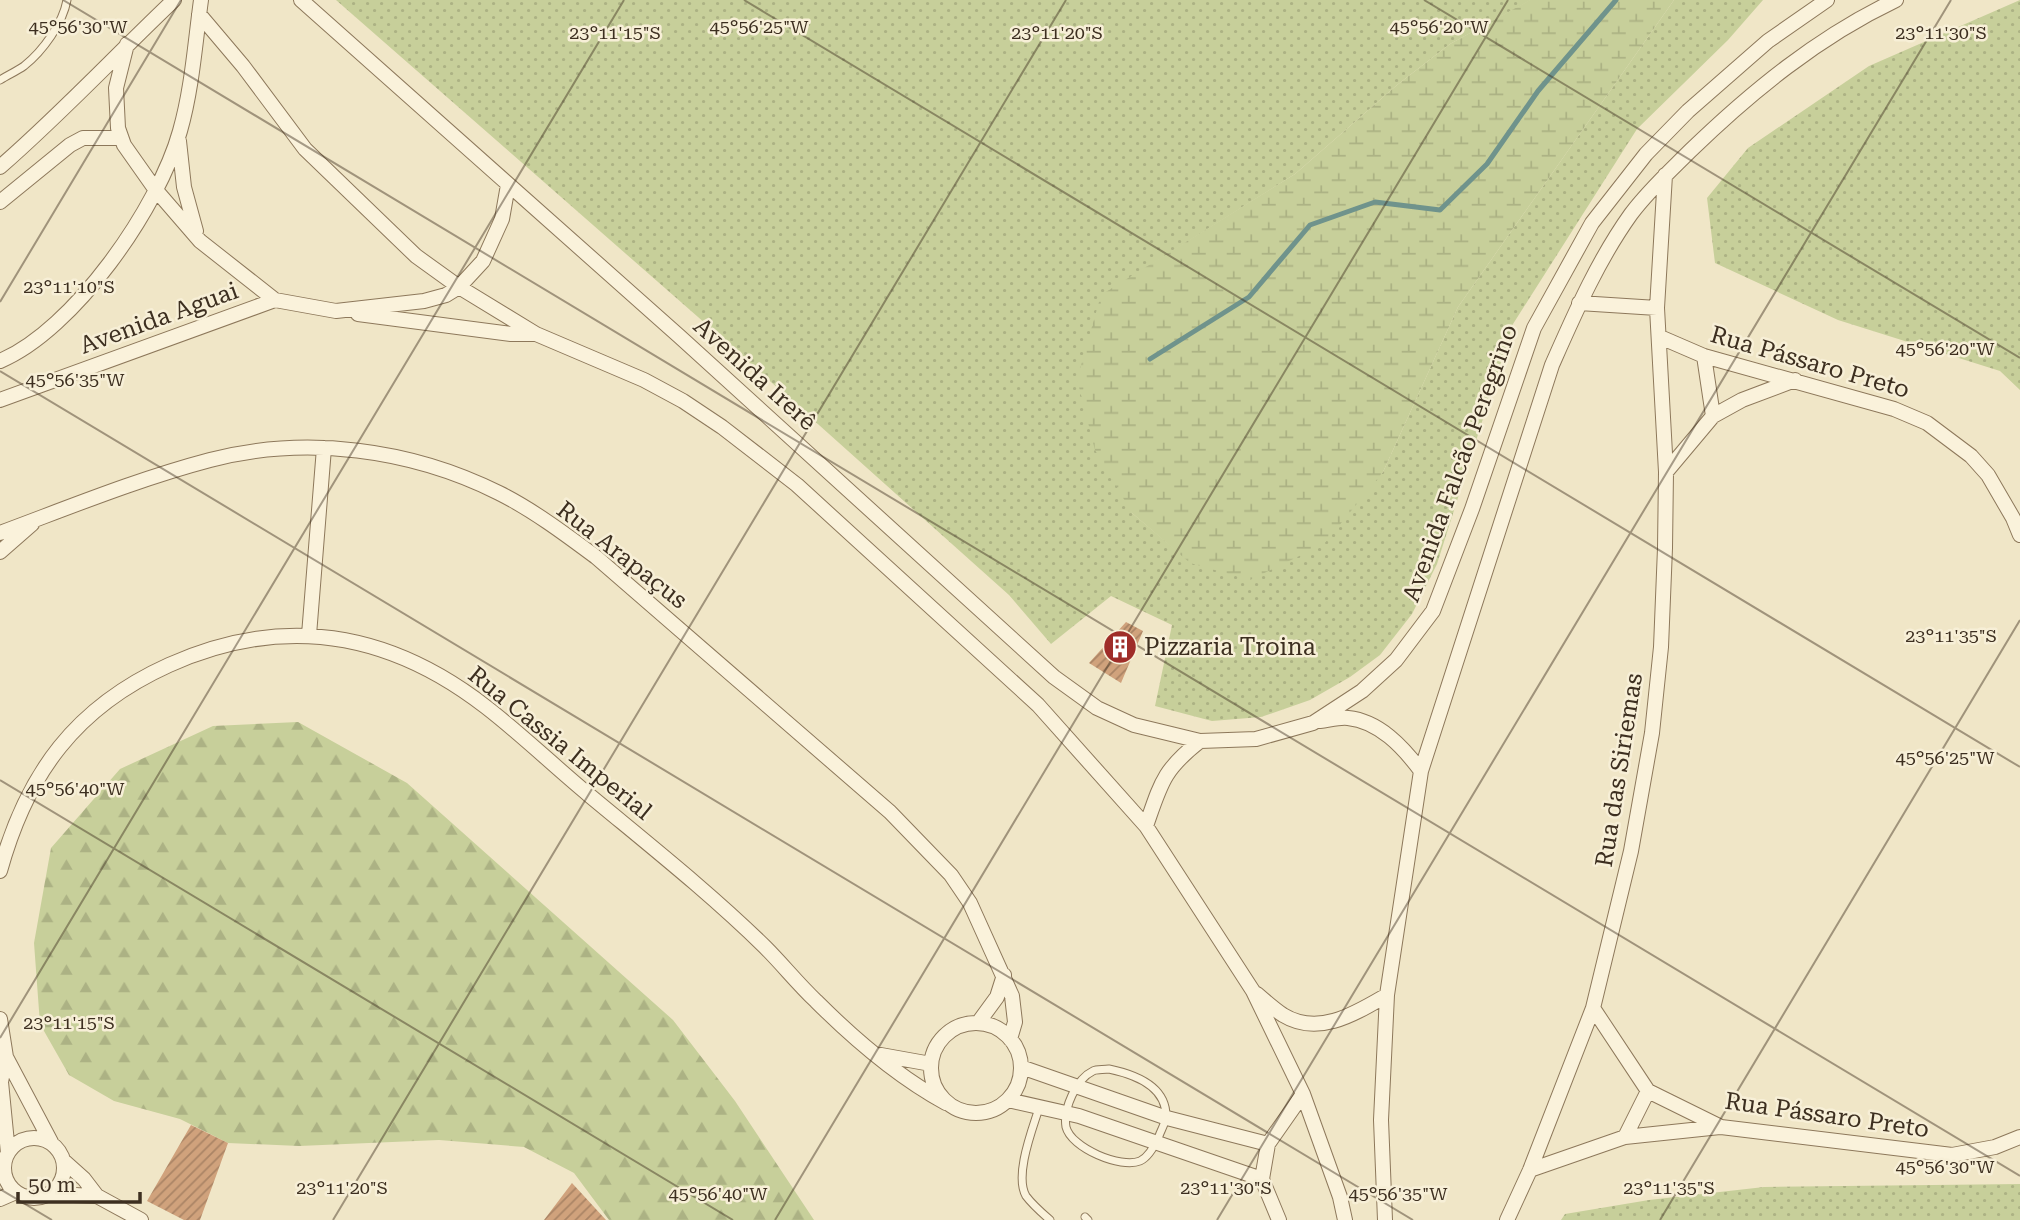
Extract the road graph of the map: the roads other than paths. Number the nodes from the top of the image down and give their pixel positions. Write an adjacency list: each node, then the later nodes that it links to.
1 (67, 0): 8 (lane)
2 (174, 0): 7 (street)
3 (301, 0): 13 (street, Avenida Irerê)
4 (1827, 0): 36 (street, Avenida Falcão Peregrino)
5 (1896, 0): 12 (street)
6 (200, 7): 9 (street, Avenida Aguai); 17 (street)
7 (127, 44): 10 (street); 11 (street)
8 (0, 80)
9 (179, 133): 14 (street, Avenida Aguai); 16 (street)
10 (121, 138): 14 (street); 15 (street)
11 (0, 167)
12 (1665, 175): 19 (street); 20 (street, Rua das Siriemas)
13 (508, 185): 17 (street); 37 (street, Avenida Irerê)
14 (155, 189): 16 (street); 25 (street, Avenida Aguai)
15 (0, 202)
16 (200, 241): 18 (street)
17 (459, 286): 21 (street, Avenida Aguai); 22 (street)
18 (275, 300): 21 (street, Avenida Aguai); 27 (street, Avenida Aguai)
19 (1579, 303): 20 (street); 38 (street)
20 (1657, 308): 23 (street, Rua das Siriemas)
21 (336, 311): 22 (street, Avenida Aguai)
22 (536, 334): 39 (street)
23 (1660, 337): 24 (street, Rua Pássaro Preto); 30 (street, Rua das Siriemas)
24 (1704, 356): 26 (street, Rua Pássaro Preto); 28 (street)
25 (0, 360)
26 (1795, 380): 28 (street); 33 (street, Rua Pássaro Preto)
27 (0, 400)
28 (1713, 416): 30 (street)
29 (324, 448): 31 (street, Rua Arapaçus); 35 (street); 41 (street, Rua Arapaçus)
30 (1666, 472): 44 (street, Rua das Siriemas)
31 (39, 519): 32 (street, Rua Arapaçus); 34 (street)
32 (0, 533)
33 (2020, 535)
34 (0, 552)
35 (309, 635): 40 (street, Rua Cassia Imperial); 48 (street, Rua Cassia Imperial)
36 (1313, 723): 37 (street, Avenida Falcão Peregrino); 38 (street)
37 (1200, 741): 39 (street)
38 (1421, 771): 43 (street)
39 (1146, 826): 42 (street)
40 (0, 871)
41 (1004, 975): 46 (street); 47 (street, Rua Arapaçus)
42 (1253, 991): 43 (street); 54 (street)
43 (1387, 995): 80 (street)
44 (1592, 1008): 53 (street, Rua Pássaro Preto); 70 (street, Rua das Siriemas)
45 (0, 1023): 49 (street)
46 (978, 1023): 47 (street); 50 (street)
47 (1010, 1039): 51 (street)
48 (876, 1054): 50 (street); 57 (street, Rua Cassia Imperial)
49 (6, 1057): 65 (street); 68 (street)
50 (931, 1065): 57 (street)
51 (1021, 1067): 52 (street); 56 (street)
52 (1077, 1086): 55 (street); 59 (lane); 60 (lane)
53 (1648, 1091): 62 (street, Rua Pássaro Preto); 63 (street)
54 (1303, 1094): 67 (street); 79 (street)
55 (1101, 1095): 60 (street); 61 (street)
56 (1008, 1100): 57 (street); 58 (street)
57 (946, 1102)
58 (1040, 1108): 59 (street); 77 (lane)
59 (1067, 1113): 61 (street); 66 (lane)
60 (1167, 1118): 66 (lane); 67 (street)
61 (1091, 1120): 66 (street)
62 (1721, 1127): 63 (street); 64 (street, Rua Pássaro Preto)
63 (1625, 1137): 70 (street)
64 (2020, 1137)
65 (51, 1142): 68 (street); 69 (street)
66 (1156, 1143): 71 (street)
67 (1268, 1144): 71 (street)
68 (8, 1153): 72 (street)
69 (65, 1162): 73 (street); 74 (street)
70 (1530, 1170): 81 (street, Rua das Siriemas)
71 (1262, 1179): 78 (street)
72 (16, 1192): 73 (street); 75 (street)
73 (50, 1194): 74 (street)
74 (97, 1196): 76 (street)
75 (0, 1199)
76 (141, 1220)
77 (1050, 1220)
78 (1279, 1220)
79 (1345, 1220)
80 (1385, 1220)
81 (1507, 1220)

